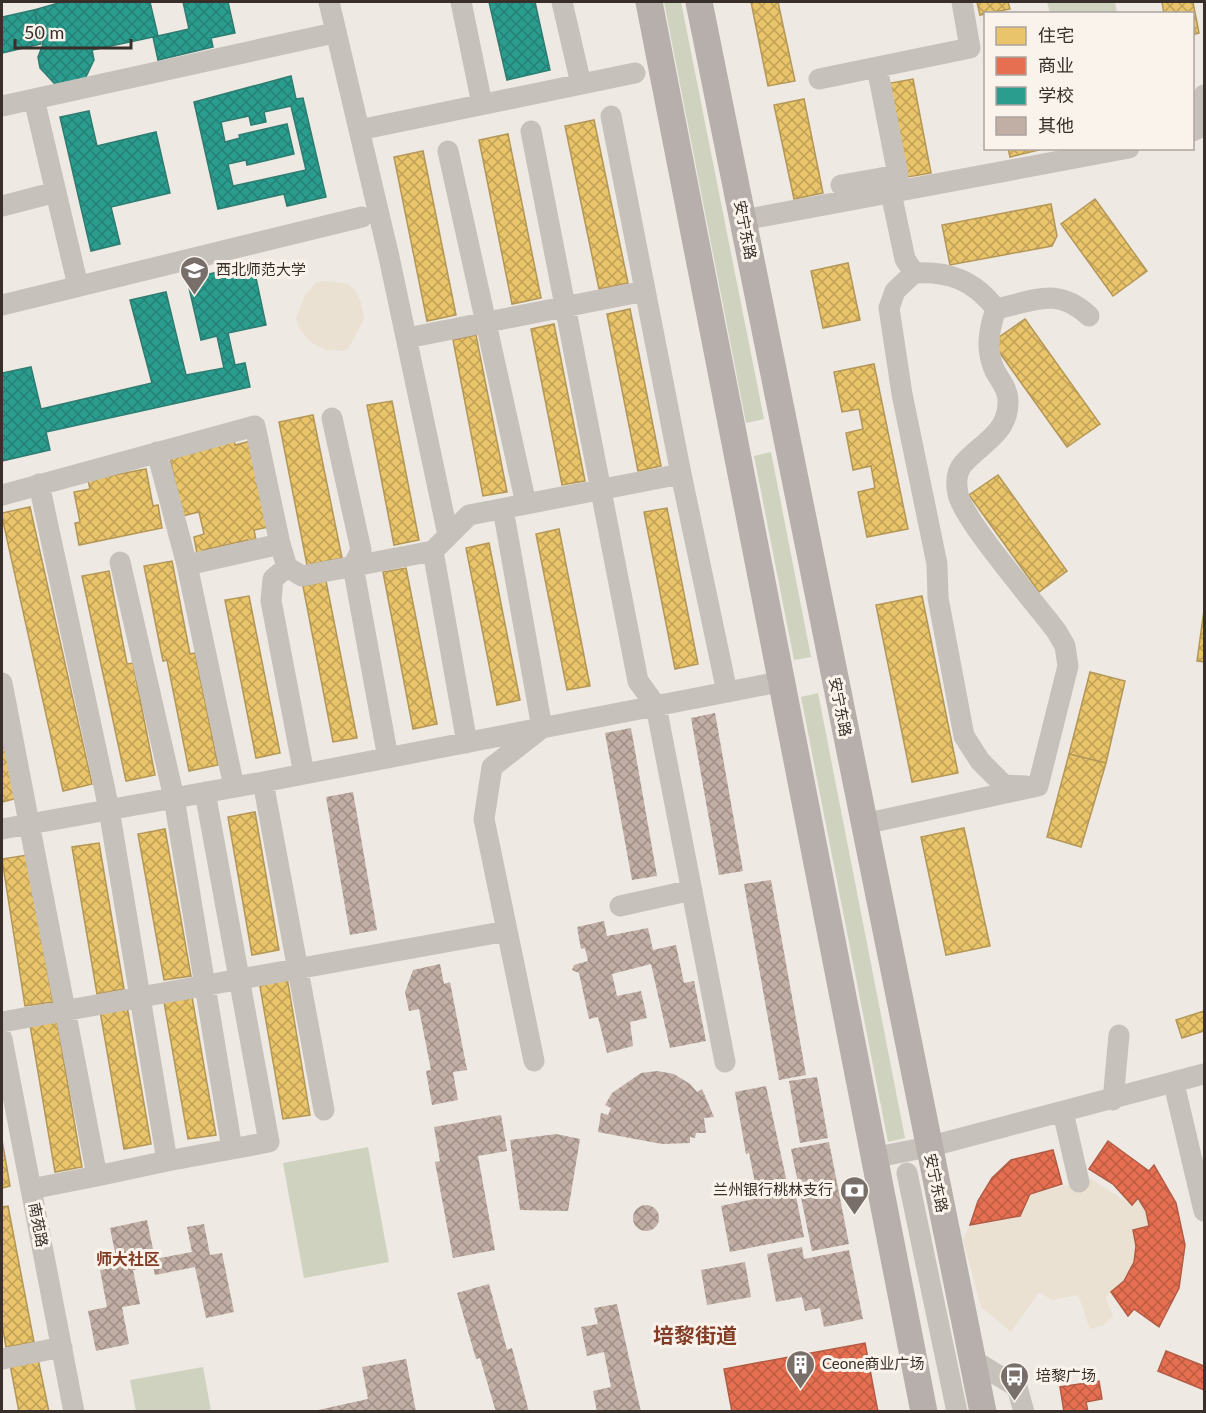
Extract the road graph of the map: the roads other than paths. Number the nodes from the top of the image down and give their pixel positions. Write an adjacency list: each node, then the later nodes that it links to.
1 (328, 2): 7 (street)
2 (461, 2): 14 (street)
3 (562, 2): 11 (street)
4 (650, 2): 52 (main road)
5 (699, 2): 27 (main road, 安宁东路)
6 (962, 2): 8 (street)
7 (334, 33): 13 (street); 17 (street)
8 (877, 67): 10 (street); 22 (street)
9 (635, 73): 11 (street)
10 (819, 80)
11 (581, 84): 14 (street)
12 (1204, 95): 18 (street)
13 (34, 99): 15 (street); 23 (street)
14 (482, 104): 17 (street)
15 (2, 106)
16 (610, 116): 30 (street)
17 (359, 130): 36 (street)
18 (1194, 130)
19 (531, 131): 32 (street)
20 (1118, 150): 24 (street)
21 (448, 151): 35 (street)
22 (841, 185)
23 (56, 192): 25 (street); 29 (street)
24 (891, 193): 27 (street); 28 (street)
25 (2, 206)
26 (363, 217): 29 (street)
27 (743, 220): 67 (main road, 安宁东路)
28 (914, 273): 33 (street); 61 (street)
29 (78, 286): 31 (street)
30 (645, 291): 32 (street); 39 (street)
31 (2, 305)
32 (566, 306): 35 (street); 41 (street)
33 (996, 309): 34 (street); 61 (street)
34 (1089, 316)
35 (486, 322): 36 (street); 43 (street)
36 (407, 338): 45 (street)
37 (332, 417): 50 (street)
38 (157, 452): 40 (street); 46 (street); 49 (street)
39 (681, 474): 41 (street); 54 (street)
40 (39, 484): 42 (street); 65 (street)
41 (602, 489): 43 (street); 55 (street)
42 (2, 495)
43 (526, 504): 44 (street)
44 (503, 509): 45 (street); 56 (street)
45 (448, 536): 47 (street)
46 (280, 544): 49 (street); 51 (street)
47 (433, 551): 50 (street); 57 (street)
48 (120, 562): 64 (street)
49 (187, 565): 62 (street)
50 (353, 566): 51 (street); 58 (street)
51 (287, 567): 59 (street)
52 (784, 681): 54 (street); 89 (main road)
53 (2, 682): 66 (street)
54 (727, 692): 55 (street)
55 (656, 706): 56 (street); 69 (street)
56 (542, 728): 57 (street); 71 (street)
57 (467, 743): 58 (street)
58 (388, 758): 59 (street)
59 (304, 774): 60 (street)
60 (263, 782): 62 (street); 72 (street)
61 (1038, 786): 67 (street)
62 (234, 787): 63 (street)
63 (205, 792): 64 (street); 73 (street)
64 (174, 798): 65 (street); 74 (street)
65 (109, 809): 66 (street); 75 (street)
66 (31, 824): 68 (street); 76 (street)
67 (864, 824): 87 (main road, 安宁东路)
68 (2, 829)
69 (692, 890): 70 (street); 81 (street)
70 (620, 906)
71 (507, 931): 72 (street); 80 (street)
72 (297, 968): 73 (street); 85 (street)
73 (240, 979): 74 (street); 88 (street)
74 (204, 985): 75 (street); 88 (street)
75 (141, 997): 76 (street); 90 (street)
76 (66, 1010): 77 (street); 93 (street)
77 (2, 1022)
78 (1119, 1035): 84 (street)
79 (2, 1040): 95 (street, 南苑路)
80 (534, 1062)
81 (725, 1062)
82 (1204, 1074): 83 (street)
83 (1174, 1084): 84 (street); 91 (street)
84 (1113, 1100): 86 (street)
85 (324, 1110)
86 (1063, 1112): 87 (street); 94 (street)
87 (928, 1147): 89 (street); 92 (street); 99 (main road, 安宁东路)
88 (232, 1149): 90 (street)
89 (872, 1158): 92 (street); 102 (main road)
90 (167, 1161): 93 (street)
91 (1200, 1171): 96 (street)
92 (907, 1173): 100 (street)
93 (97, 1176): 95 (street)
94 (1079, 1182)
95 (31, 1189): 97 (street, 南苑路)
96 (1204, 1211)
97 (62, 1347): 98 (street); 101 (street, 南苑路)
98 (2, 1359)
99 (973, 1360): 103 (main road, 安宁东路); 104 (street)
100 (954, 1408)
101 (74, 1412)
102 (924, 1412)
103 (983, 1412)
104 (1024, 1412)

